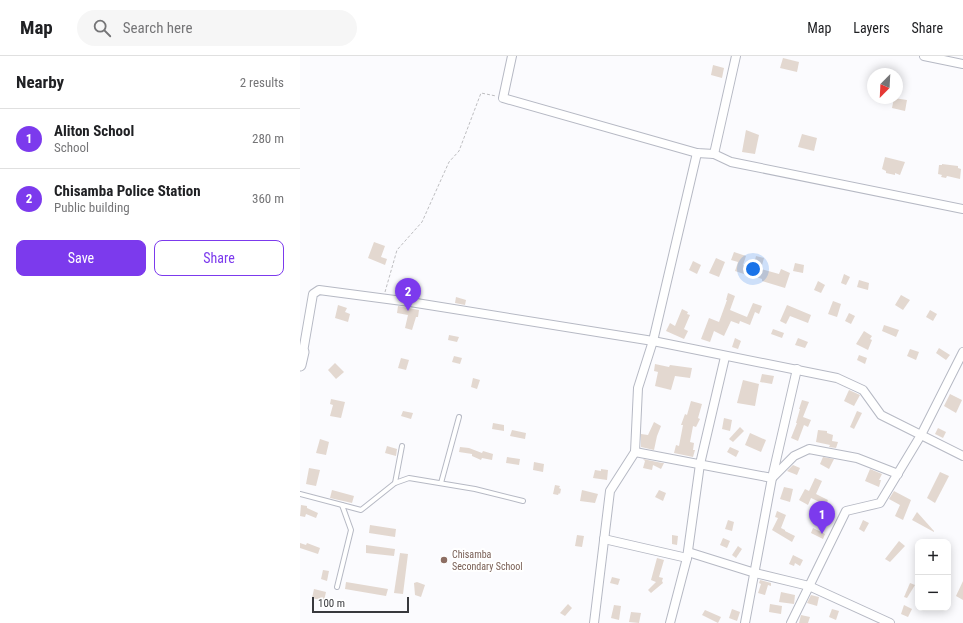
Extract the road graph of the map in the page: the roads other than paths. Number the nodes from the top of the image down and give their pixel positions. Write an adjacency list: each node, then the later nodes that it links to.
1 (512, 56): 5 (street)
2 (736, 56): 6 (street)
3 (924, 56): 4 (street)
4 (963, 64)
5 (697, 153): 6 (street); 8 (street)
6 (714, 154): 7 (street)
7 (963, 209)
8 (653, 341): 9 (street); 11 (street); 17 (street)
9 (301, 352): 12 (main road)
10 (963, 352): 15 (street)
11 (725, 356): 13 (street); 19 (street)
12 (300, 365)
13 (797, 369): 15 (street); 21 (street)
14 (459, 417): 23 (lane)
15 (921, 435): 18 (street); 20 (street)
16 (402, 446): 22 (lane)
17 (635, 452): 19 (street); 27 (street)
18 (963, 456)
19 (700, 464): 21 (street); 28 (street)
20 (898, 474): 21 (street); 30 (street)
21 (772, 478): 29 (street)
22 (395, 483): 23 (lane); 26 (lane)
23 (442, 484): 25 (lane)
24 (300, 494): 26 (lane)
25 (523, 501)
26 (342, 505): 31 (lane)
27 (604, 539): 28 (street); 32 (street)
28 (687, 555): 29 (street); 33 (street)
29 (755, 573): 30 (street); 34 (street)
30 (810, 586): 35 (street); 36 (street)
31 (336, 587)
32 (594, 623)
33 (670, 623)
34 (745, 623)
35 (791, 623)
36 (890, 623)

